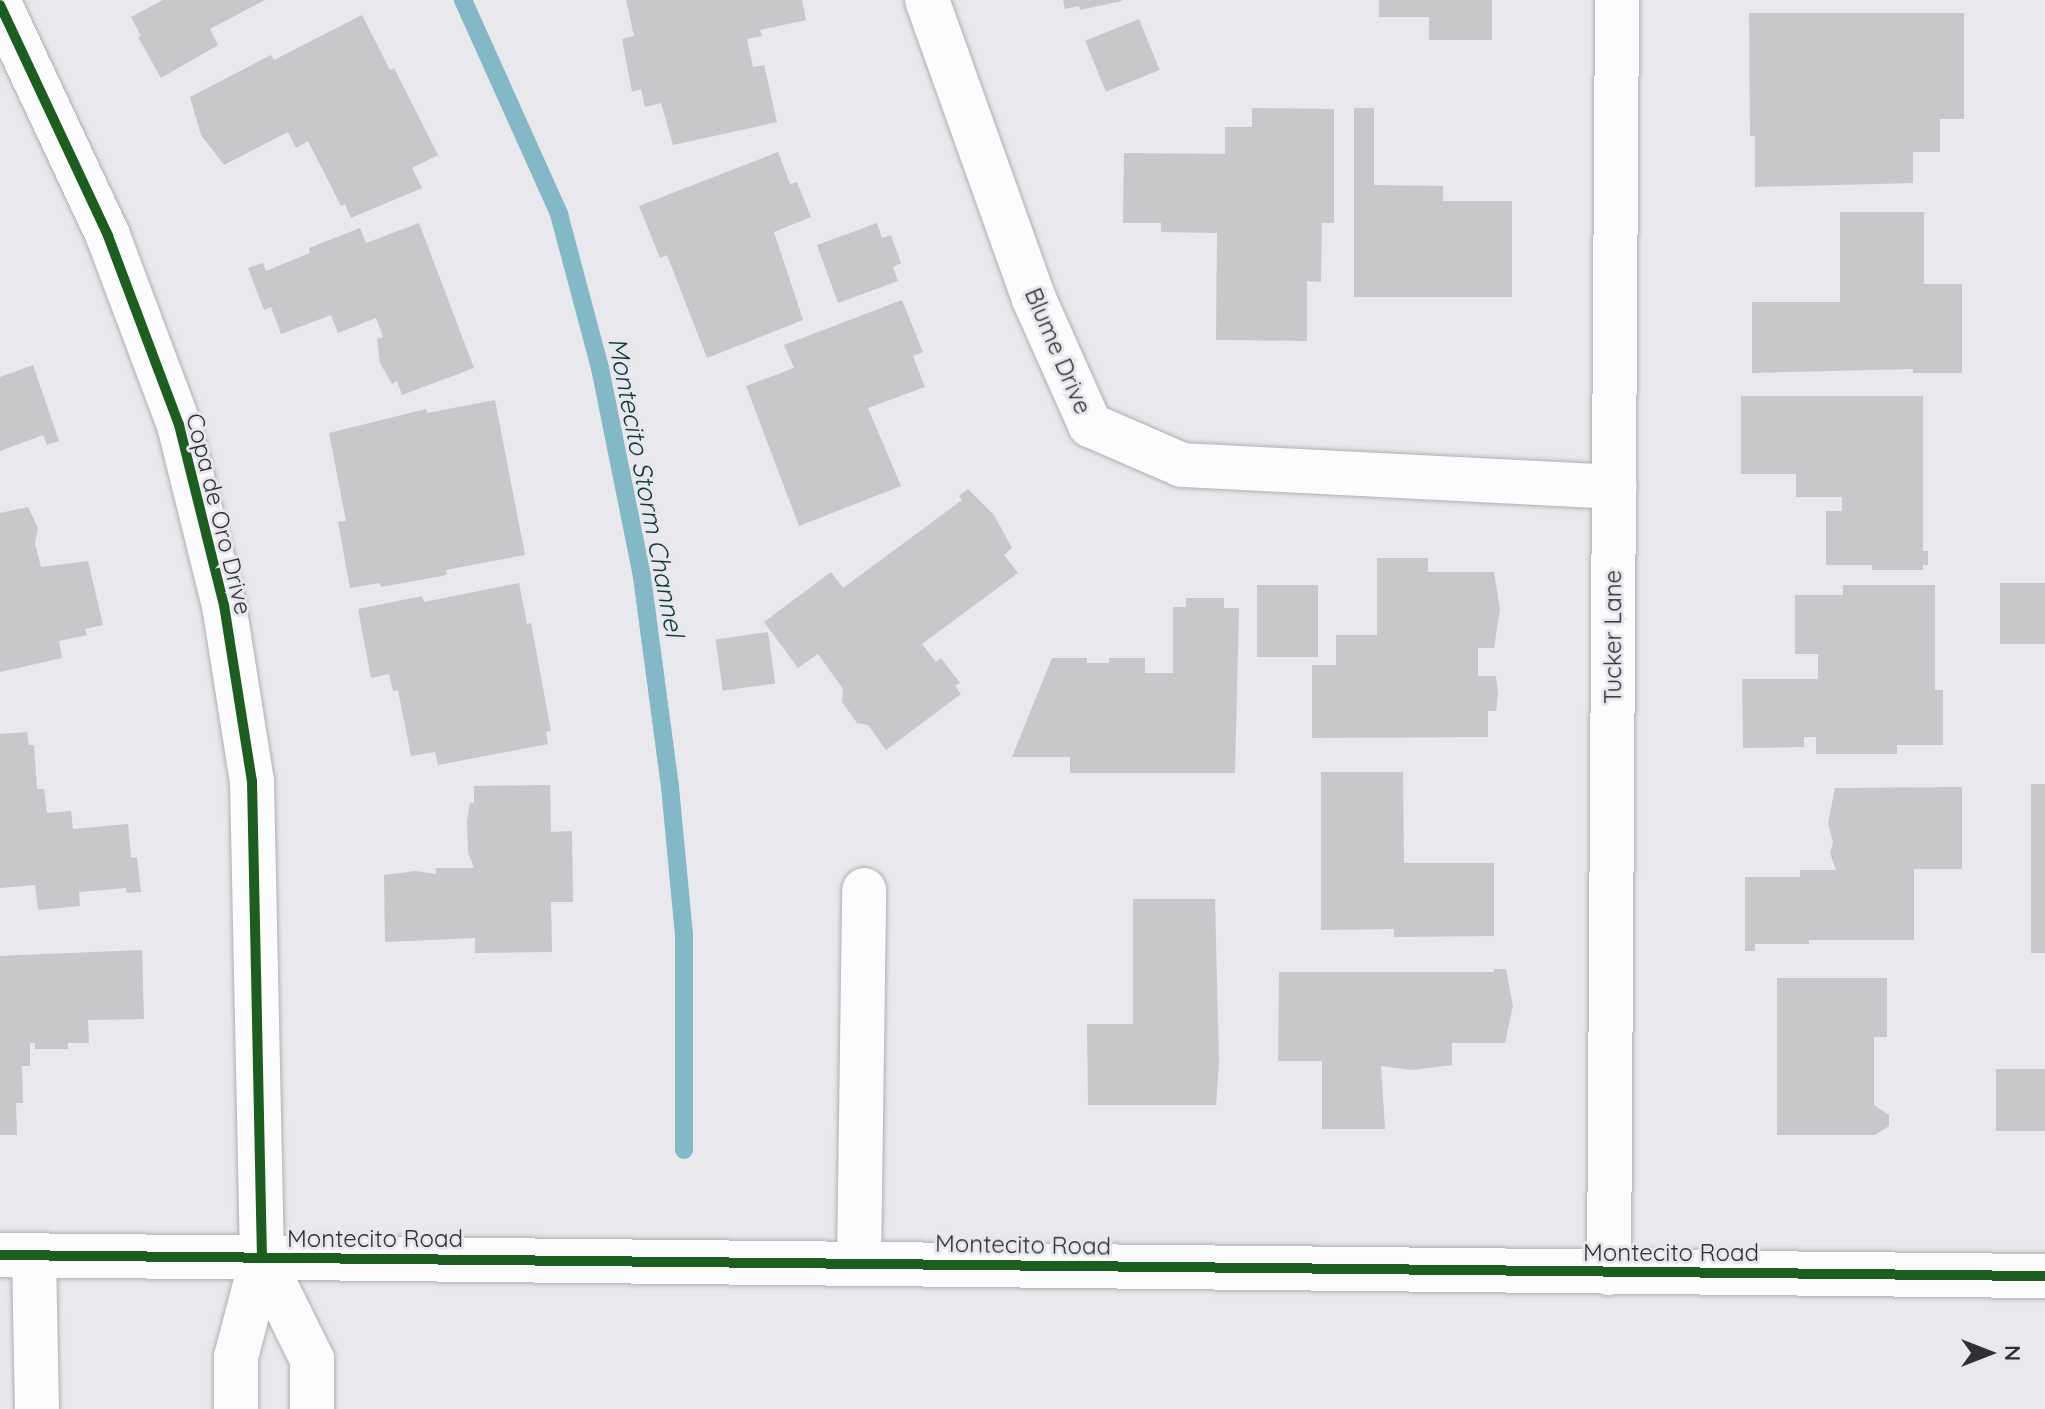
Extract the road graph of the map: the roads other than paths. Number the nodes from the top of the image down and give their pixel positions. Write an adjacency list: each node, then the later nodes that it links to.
1 (927, 0): 4 (street, Blume Drive)
2 (1617, 0): 4 (street, Tucker Lane)
3 (0, 5): 7 (street, Copa de Oro Drive)
4 (1614, 487): 9 (street, Tucker Lane)
5 (864, 890): 8 (street)
6 (17, 1255): 7 (street, Montecito Road); 11 (street)
7 (262, 1258): 8 (street, Montecito Road); 12 (street); 13 (street)
8 (859, 1263): 9 (street, Montecito Road)
9 (1609, 1273): 10 (street, Montecito Road)
10 (2045, 1276)
11 (37, 1409)
12 (236, 1409)
13 (312, 1409)

